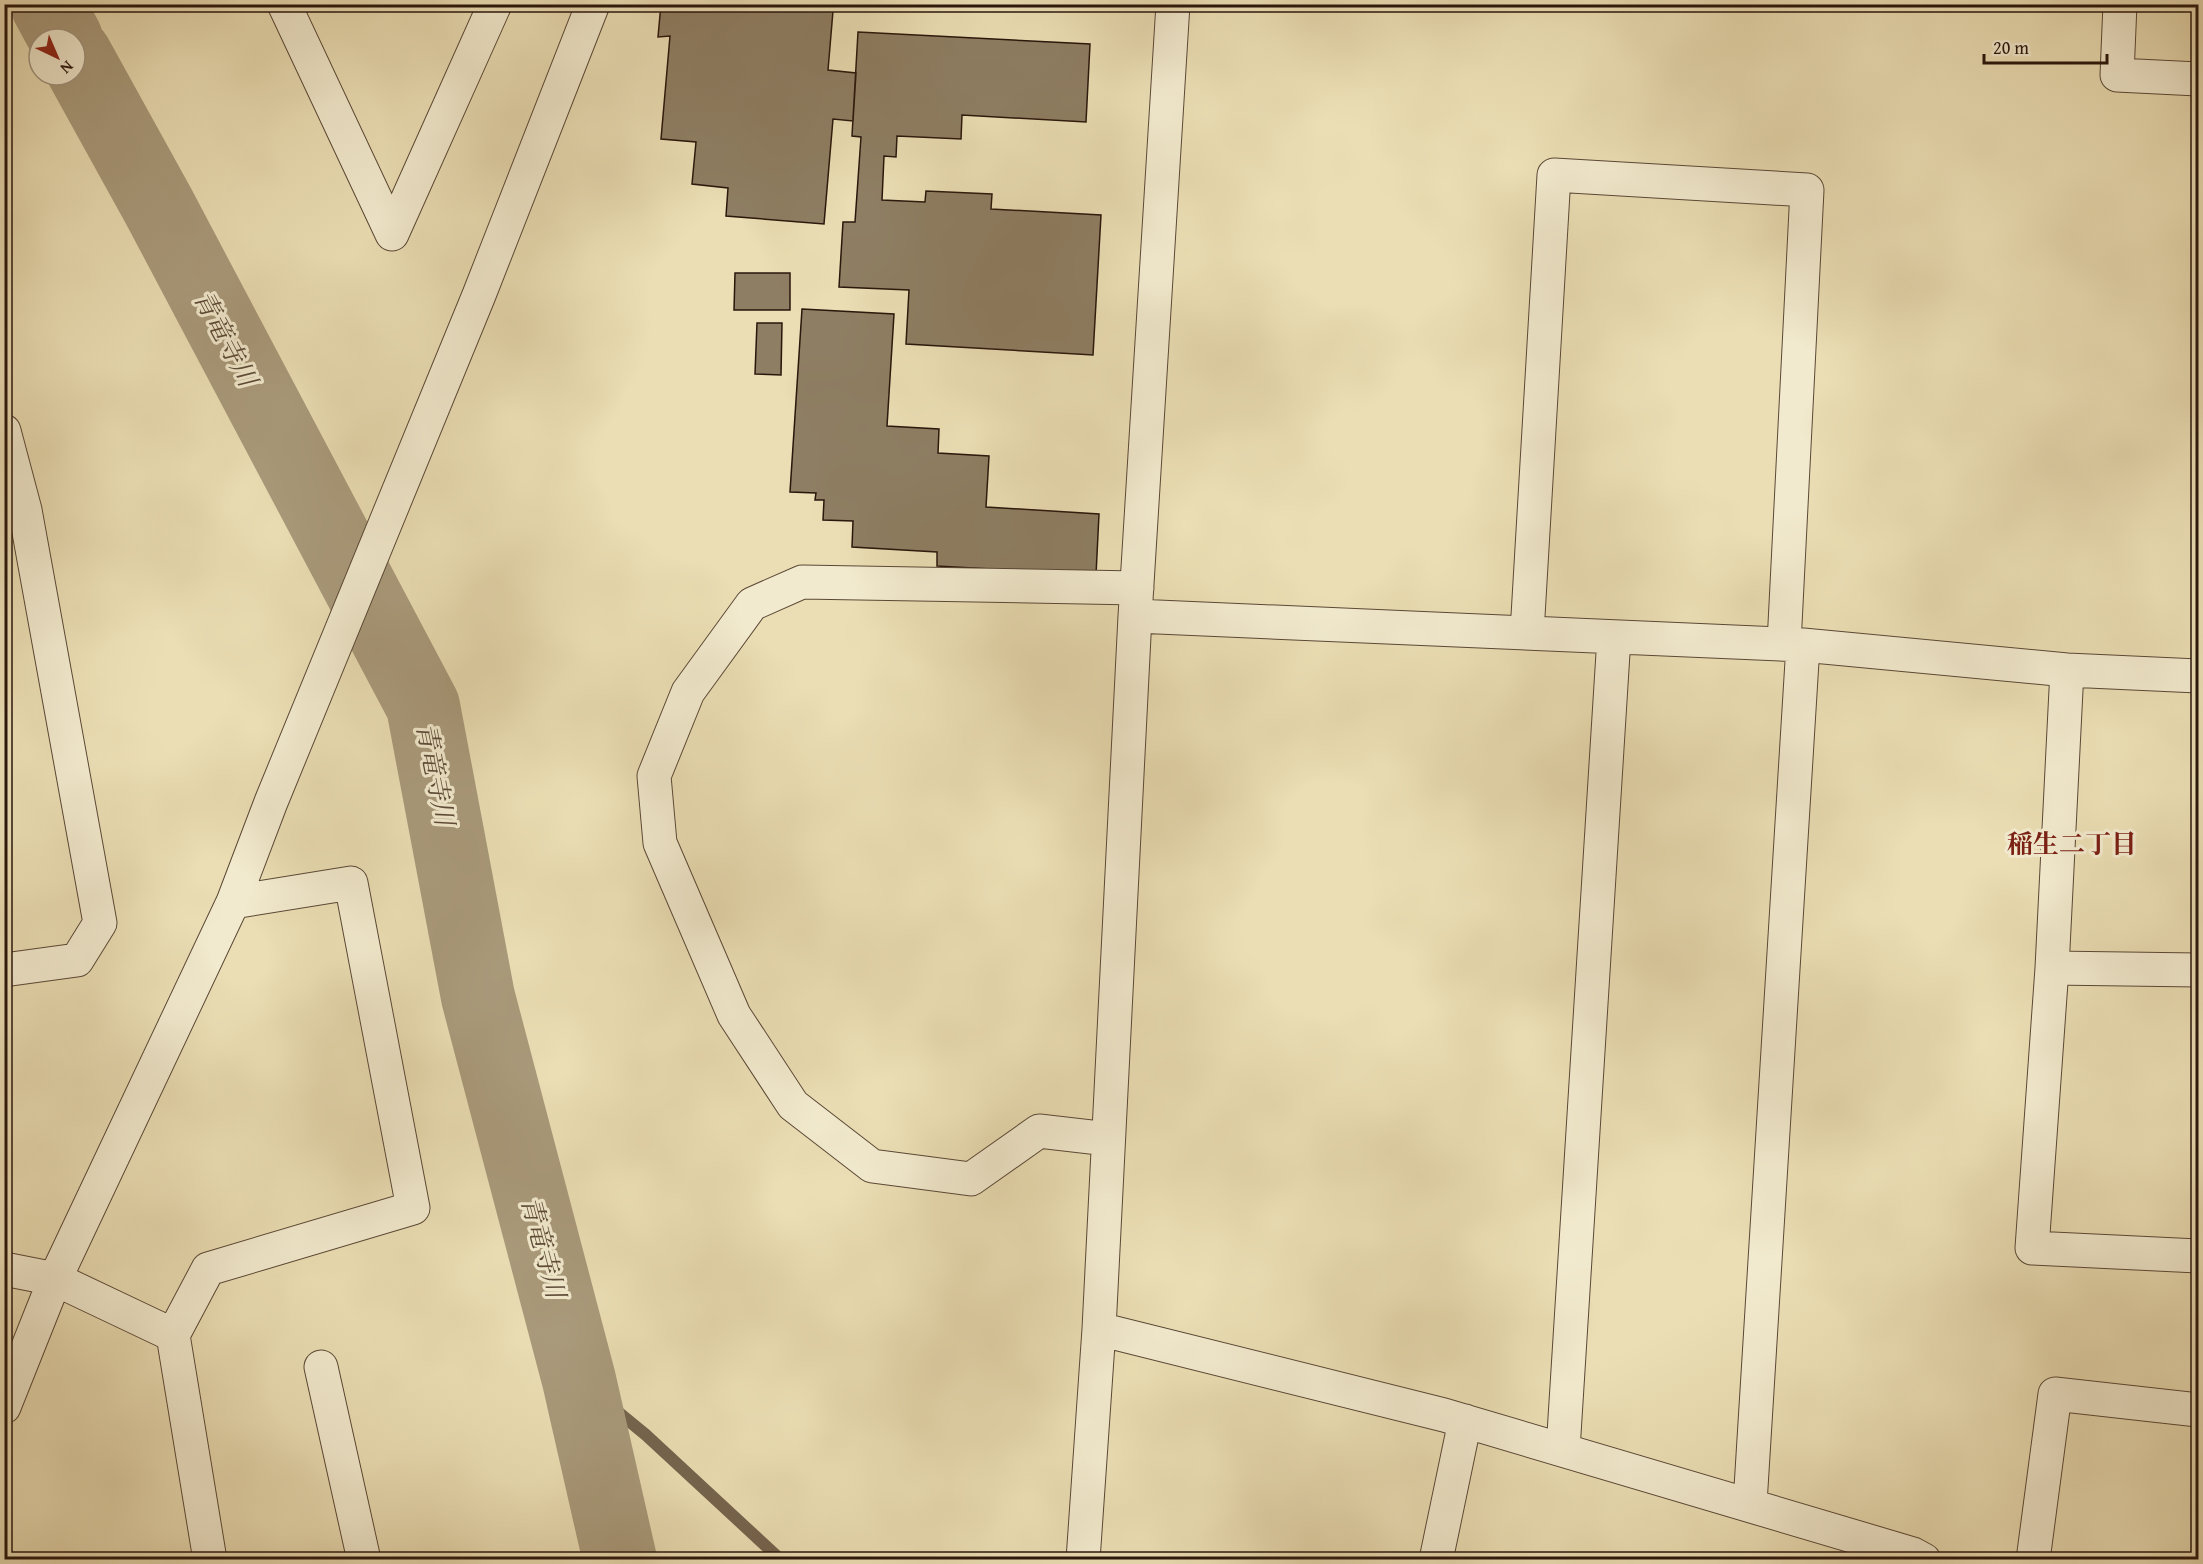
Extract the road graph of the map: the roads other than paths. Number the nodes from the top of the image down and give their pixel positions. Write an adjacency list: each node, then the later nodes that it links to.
1 (284, 4): 2 (street)
2 (495, 4)
3 (593, 4): 15 (street)
4 (1173, 4): 9 (street)
5 (2120, 4): 6 (street)
6 (2199, 79)
7 (4, 431): 8 (street)
8 (15, 512): 17 (street)
9 (1136, 602): 10 (street); 19 (street); 19 (street)
10 (1527, 633): 11 (street); 12 (street)
11 (1614, 637): 12 (street); 29 (street)
12 (1793, 645): 13 (street); 30 (street)
13 (2067, 670): 14 (street); 16 (street)
14 (2199, 676)
15 (233, 902): 22 (street); 24 (street)
16 (2052, 968): 18 (street); 20 (street)
17 (4, 970)
18 (2199, 970)
19 (1108, 1139): 23 (street)
20 (2199, 1256)
21 (4, 1269): 22 (street)
22 (55, 1279): 24 (street); 26 (street)
23 (1099, 1329): 28 (street); 33 (street)
24 (173, 1335): 31 (street)
25 (321, 1367): 32 (street)
26 (4, 1407)
27 (2199, 1410): 36 (street)
28 (1465, 1421): 29 (street); 34 (street)
29 (1563, 1450): 30 (street)
30 (1750, 1504): 35 (street)
31 (210, 1560)
32 (364, 1560)
33 (1083, 1560)
34 (1436, 1560)
35 (1924, 1560)
36 (2033, 1560)

